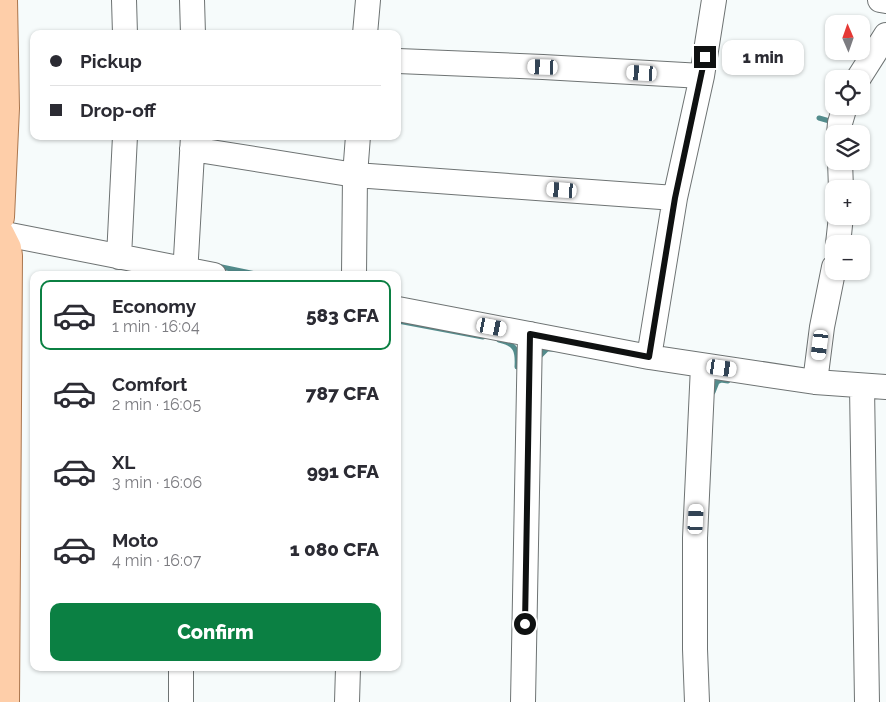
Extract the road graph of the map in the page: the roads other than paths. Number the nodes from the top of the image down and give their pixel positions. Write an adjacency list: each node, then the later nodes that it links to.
1 (3, 0): 15 (main road)
2 (124, 0): 8 (street)
3 (192, 0): 9 (street)
4 (368, 0): 10 (street)
5 (714, 0): 14 (street)
6 (880, 0): 7 (street)
7 (886, 2)
8 (125, 30)
9 (193, 30)
10 (365, 30)
11 (886, 34): 13 (street)
12 (401, 62): 14 (street)
13 (864, 70)
14 (702, 76): 20 (street)
15 (2, 107): 21 (main road)
16 (125, 140): 23 (street)
17 (358, 140): 19 (street)
18 (192, 142): 19 (street); 25 (street)
19 (355, 175): 20 (street); 26 (street)
20 (675, 198): 31 (street)
21 (0, 217)
22 (0, 234): 23 (street); 28 (main road)
23 (119, 257): 24 (street)
24 (181, 271)
25 (185, 271)
26 (354, 271)
27 (831, 280): 33 (street)
28 (4, 293): 38 (main road)
29 (401, 310): 30 (street)
30 (530, 334): 31 (street); 41 (street)
31 (649, 357): 32 (street)
32 (703, 366): 33 (street); 42 (street)
33 (815, 382): 34 (street)
34 (862, 386): 35 (street); 43 (street)
35 (886, 387)
36 (181, 671): 39 (street)
37 (348, 671): 40 (street)
38 (5, 702)
39 (181, 702)
40 (347, 702)
41 (523, 702)
42 (698, 702)
43 (867, 702)

